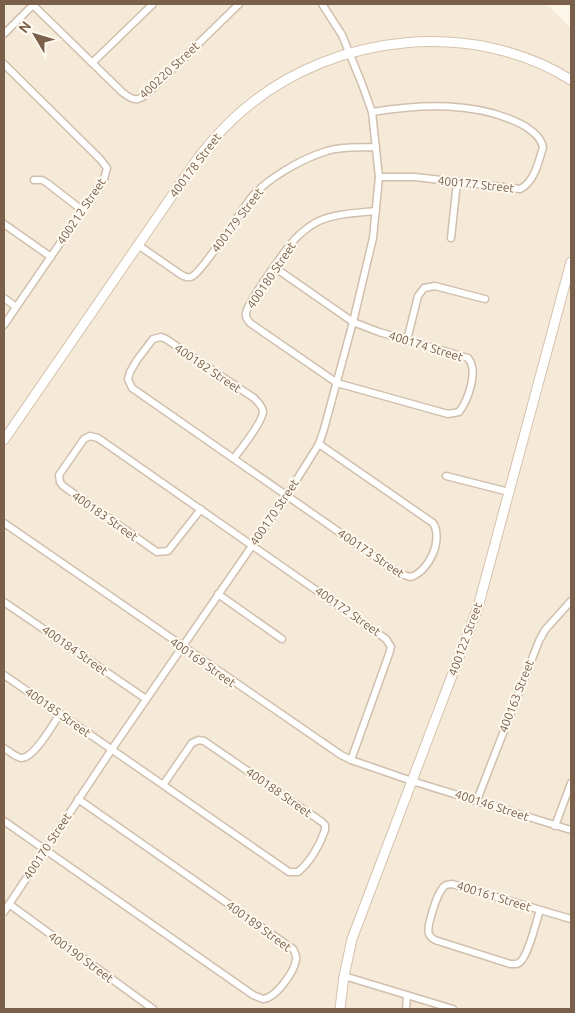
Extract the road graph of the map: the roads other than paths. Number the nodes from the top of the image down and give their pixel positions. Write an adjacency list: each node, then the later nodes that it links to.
1 (153, 4): 7 (street)
2 (239, 4): 7 (street, 400220 Street)
3 (322, 4): 6 (street, 400170 Street)
4 (34, 5): 5 (street); 7 (street, 400220 Street)
5 (4, 34)
6 (350, 53): 9 (street, 400178 Street); 10 (street, 400170 Street); 19 (street, 400178 Street)
7 (92, 63)
8 (4, 64): 15 (street, 400212 Street)
9 (571, 80)
10 (372, 112): 11 (street, 400170 Street); 14 (street, 400177 Street)
11 (376, 147): 12 (street, 400170 Street); 19 (street, 400179 Street)
12 (378, 177): 14 (street, 400177 Street); 16 (street, 400170 Street)
13 (34, 180): 15 (street)
14 (457, 182): 18 (street)
15 (82, 210): 20 (street, 400212 Street)
16 (376, 211): 22 (street, 400180 Street); 26 (street, 400170 Street)
17 (4, 224): 20 (street)
18 (451, 238)
19 (138, 245): 30 (street, 400178 Street)
20 (51, 257): 25 (street, 400212 Street)
21 (571, 262): 34 (street, 400122 Street)
22 (274, 267): 26 (street, 400174 Street); 29 (street, 400180 Street)
23 (4, 298): 25 (street)
24 (485, 299): 28 (street)
25 (16, 307): 27 (street, 400212 Street)
26 (353, 322): 28 (street, 400174 Street); 29 (street, 400170 Street)
27 (4, 325)
28 (407, 340): 29 (street, 400174 Street)
29 (337, 383): 31 (street, 400170 Street)
30 (4, 440)
31 (318, 444): 35 (street, 400170 Street); 35 (street, 400173 Street)
32 (234, 458): 32 (street, 400182 Street); 35 (street, 400182 Street)
33 (446, 476): 34 (street)
34 (509, 492): 50 (street, 400122 Street)
35 (286, 494): 38 (street, 400170 Street)
36 (200, 509): 36 (street, 400183 Street); 38 (street, 400183 Street)
37 (4, 523): 43 (street, 400169 Street)
38 (252, 545): 39 (street, 400170 Street); 49 (street, 400172 Street)
39 (218, 594): 42 (street); 43 (street, 400170 Street)
40 (571, 601): 54 (street, 400163 Street)
41 (4, 602): 45 (street, 400184 Street)
42 (282, 639)
43 (182, 647): 45 (street, 400170 Street); 49 (street, 400169 Street)
44 (4, 675): 46 (street, 400185 Street)
45 (146, 699): 48 (street, 400170 Street)
46 (60, 714): 47 (street); 48 (street, 400185 Street)
47 (4, 748)
48 (112, 749): 52 (street, 400188 Street); 53 (street, 400170 Street)
49 (351, 760): 50 (street, 400169 Street)
50 (412, 780): 54 (street, 400146 Street); 63 (street, 400122 Street)
51 (571, 783): 56 (street)
52 (163, 785): 52 (street, 400188 Street)
53 (78, 799): 58 (street, 400170 Street); 58 (street, 400189 Street)
54 (477, 800): 56 (street, 400146 Street)
55 (4, 821): 58 (street)
56 (555, 826): 57 (street, 400146 Street)
57 (571, 830)
58 (44, 849): 59 (street, 400170 Street)
59 (9, 904): 61 (street, 400170 Street); 65 (street, 400190 Street)
60 (540, 910): 60 (street, 400161 Street); 62 (street, 400161 Street)
61 (4, 912)
62 (571, 919)
63 (344, 976): 64 (street); 66 (street, 400122 Street)
64 (407, 996): 67 (street); 68 (street)
65 (150, 1009)
66 (340, 1009)
67 (406, 1009)
68 (453, 1009)

